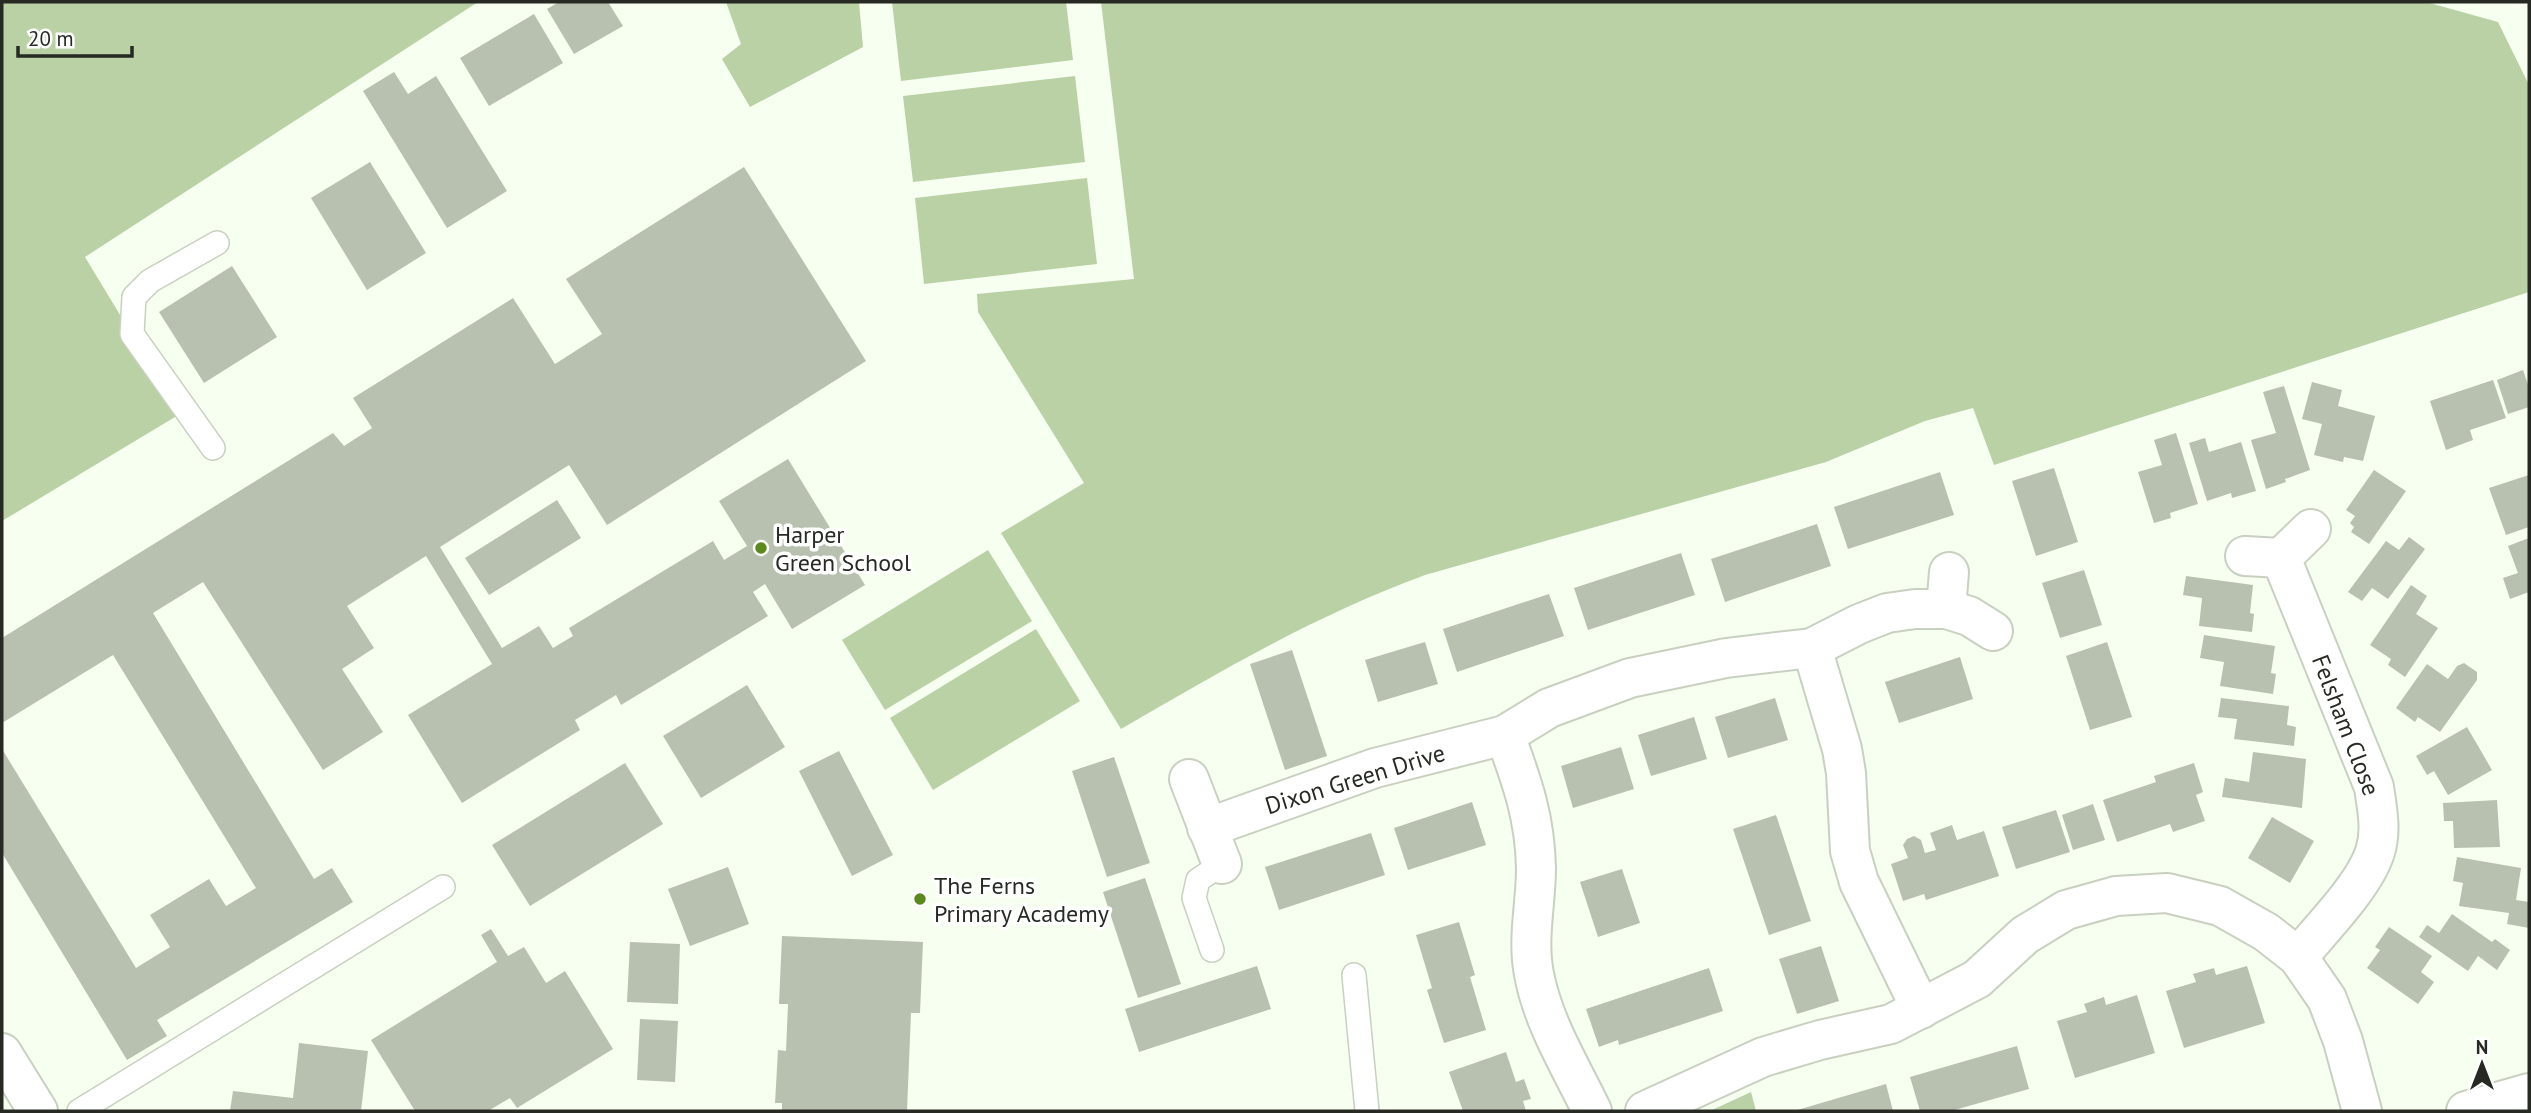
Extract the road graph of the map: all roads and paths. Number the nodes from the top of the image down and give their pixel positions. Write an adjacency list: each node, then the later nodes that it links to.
1 (217, 243): 2 (lane)
2 (213, 448)
3 (2311, 529): 14 (street, Felsham Close)
4 (1949, 572): 5 (street)
5 (1946, 609): 6 (street, Dixon Green Drive); 7 (street, Dixon Green Drive)
6 (1993, 631)
7 (1812, 648): 8 (street, Dixon Green Drive); 16 (street)
8 (1505, 735): 10 (street, Dixon Green Drive); 22 (street)
9 (1189, 779): 10 (street)
10 (1207, 828): 11 (street)
11 (1222, 864): 13 (lane)
12 (443, 887): 20 (lane)
13 (1212, 950)
14 (2298, 957): 16 (street); 24 (street)
15 (1354, 975): 21 (lane)
16 (1920, 1009): 23 (street)
17 (2, 1054): 19 (street)
18 (2529, 1093): 25 (street)
19 (38, 1111)
20 (79, 1111)
21 (1367, 1111)
22 (1592, 1111)
23 (1645, 1111)
24 (2362, 1111)
25 (2466, 1111)

